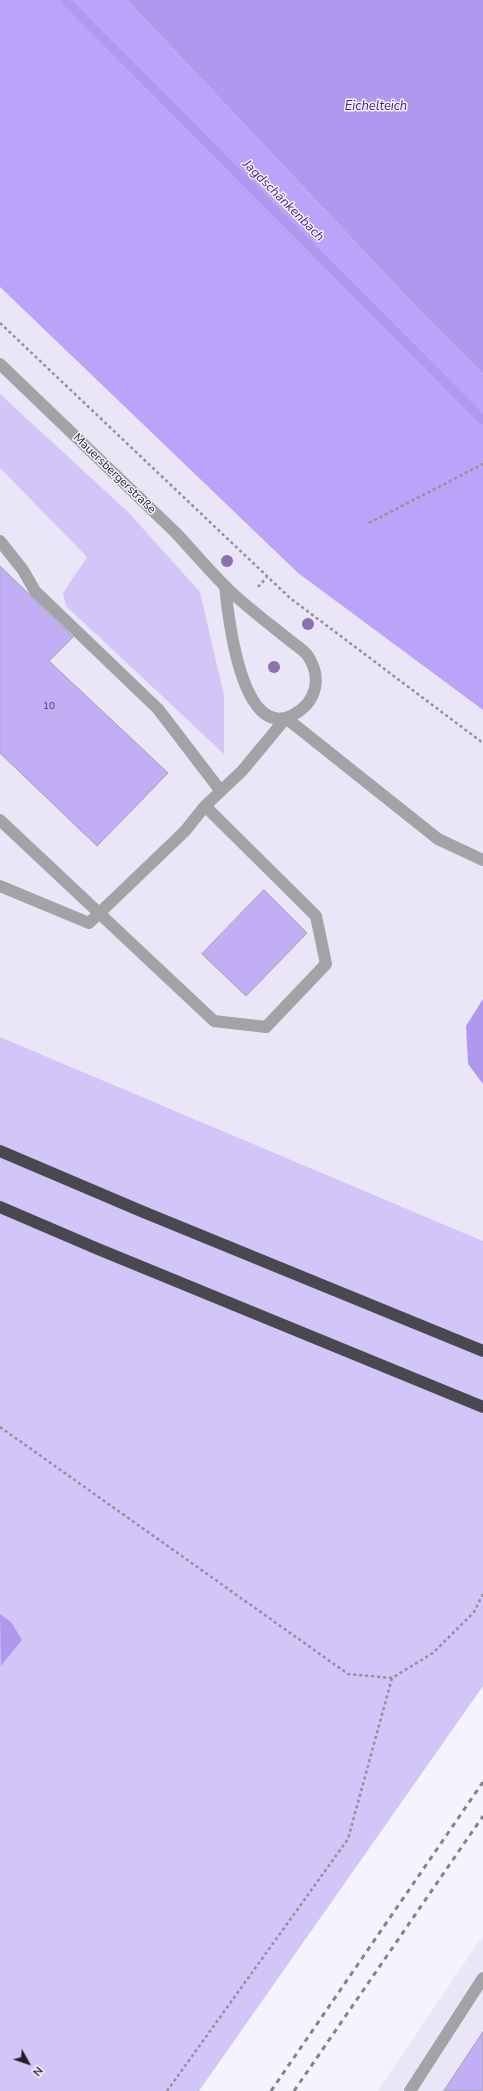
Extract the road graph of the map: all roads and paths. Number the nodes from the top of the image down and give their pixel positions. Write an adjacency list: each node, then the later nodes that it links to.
1 (0, 323): 8 (path)
2 (0, 364): 6 (street, Mauersbergerstraße)
3 (483, 464): 4 (path)
4 (370, 523)
5 (0, 542): 9 (street)
6 (225, 586): 7 (street); 7 (street, Mauersbergerstraße)
7 (286, 718): 9 (street, Mauersbergerstraße); 12 (street)
8 (483, 743)
9 (220, 790): 10 (street, Mauersbergerstraße)
10 (205, 806): 14 (street, Mauersbergerstraße); 14 (street)
11 (0, 820): 14 (street)
12 (483, 860)
13 (0, 886): 14 (street, Mauersbergerstraße)
14 (99, 913)
15 (0, 1151): 17 (highway)
16 (0, 1207): 18 (highway)
17 (483, 1351)
18 (481, 1406)
19 (0, 1427): 21 (path)
20 (483, 1594): 21 (path)
21 (392, 1678): 23 (path)
22 (483, 1978): 24 (street)
23 (167, 2091)
24 (410, 2091)

